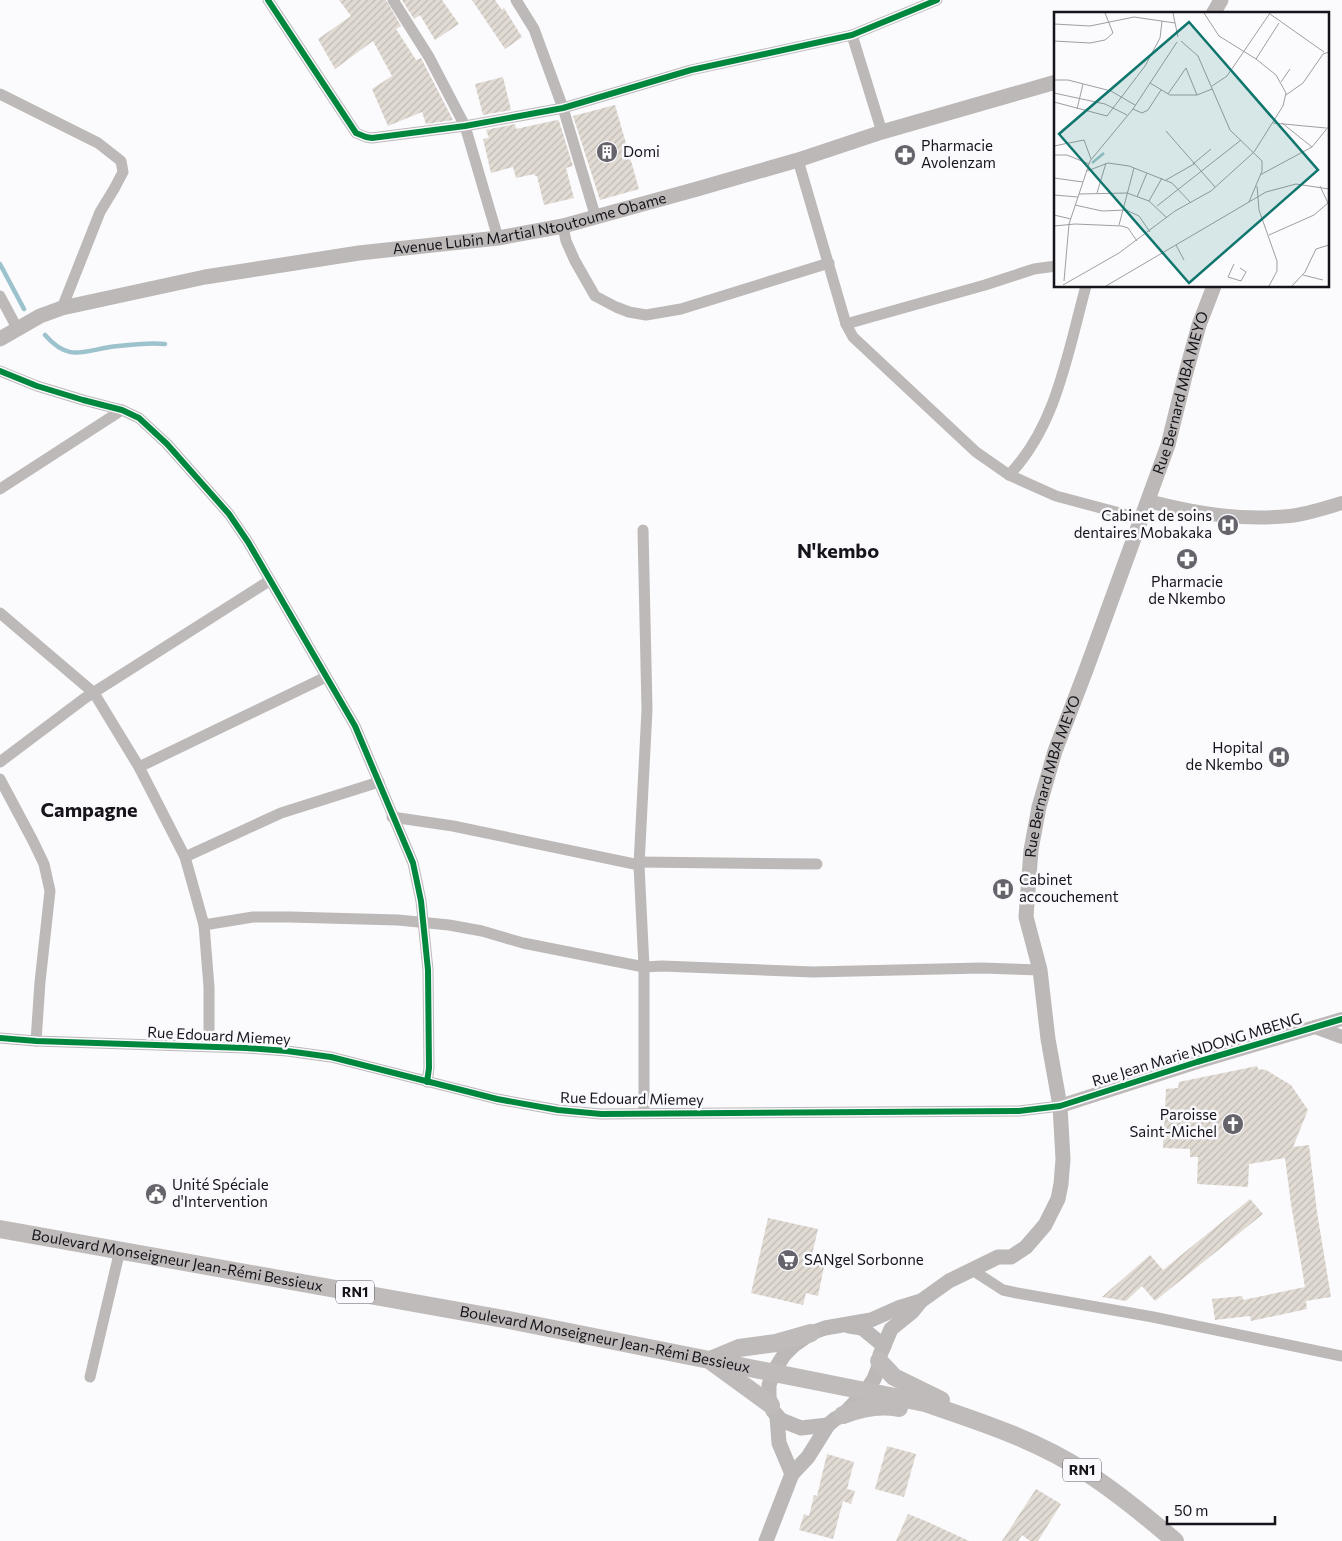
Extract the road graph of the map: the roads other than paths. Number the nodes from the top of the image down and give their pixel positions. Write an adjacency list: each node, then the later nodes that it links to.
1 (268, 0): 11 (street)
2 (393, 0): 11 (street)
3 (516, 0): 10 (street)
4 (937, 0): 7 (street)
5 (1221, 0): 6 (main road)
6 (1214, 12)
7 (852, 35): 10 (street); 12 (street)
8 (1054, 83): 12 (main road, Avenue Lubin Martial Ntoutoume Obame)
9 (0, 94): 22 (street)
10 (563, 108): 11 (street); 14 (street)
11 (465, 126): 16 (street)
12 (882, 132): 13 (main road, Avenue Lubin Martial Ntoutoume Obame)
13 (798, 160): 14 (main road, Avenue Lubin Martial Ntoutoume Obame); 17 (street)
14 (596, 218): 15 (main road, Avenue Lubin Martial Ntoutoume Obame)
15 (563, 226): 16 (main road, Avenue Lubin Martial Ntoutoume Obame); 17 (street)
16 (498, 238): 22 (main road, Avenue Lubin Martial Ntoutoume Obame)
17 (829, 263): 23 (street)
18 (1054, 266): 23 (street)
19 (1085, 288): 28 (street)
20 (1213, 288): 30 (main road, Rue Bernard MBA MEYO)
21 (0, 296): 24 (street)
22 (62, 308): 24 (main road, Avenue Lubin Martial Ntoutoume Obame)
23 (846, 324): 28 (street)
24 (17, 328): 25 (main road, Avenue Lubin Martial Ntoutoume Obame)
25 (0, 339)
26 (0, 371): 27 (street)
27 (122, 410): 29 (street); 34 (street)
28 (1009, 476): 32 (street)
29 (0, 489)
30 (1148, 501): 31 (street); 32 (main road, Rue Bernard MBA MEYO)
31 (1342, 503)
32 (1142, 519): 49 (main road, Rue Bernard MBA MEYO)
33 (643, 530): 44 (street)
34 (269, 581): 36 (street); 37 (street)
35 (0, 613): 37 (street)
36 (326, 677): 39 (street); 41 (street)
37 (94, 693): 38 (street); 39 (street)
38 (0, 762)
39 (139, 768): 43 (street)
40 (0, 779): 54 (street)
41 (379, 782): 42 (street); 43 (street)
42 (392, 816): 44 (street); 46 (street)
43 (185, 857): 47 (street)
44 (639, 864): 45 (street); 48 (street)
45 (817, 864)
46 (423, 923): 47 (street); 48 (street); 56 (street)
47 (204, 925): 55 (street)
48 (644, 967): 49 (street); 58 (street)
49 (1040, 970): 57 (main road, Rue Bernard MBA MEYO)
50 (1342, 1019): 51 (street, Rue Jean Marie NDONG MBENG)
51 (1315, 1027): 52 (street); 57 (street, Rue Jean Marie NDONG MBENG)
52 (1342, 1037)
53 (0, 1038): 54 (street, Rue Edouard Miemey)
54 (36, 1041): 55 (street, Rue Edouard Miemey)
55 (209, 1046): 56 (street, Rue Edouard Miemey)
56 (427, 1082): 58 (street, Rue Edouard Miemey)
57 (1060, 1106): 58 (street, Rue Edouard Miemey); 61 (main road, Rue Bernard MBA MEYO)
58 (644, 1112)
59 (0, 1229): 60 (main road, Boulevard Monseigneur Jean-Rémi Bessieux / RN1)
60 (120, 1250): 67 (main road, Boulevard Monseigneur Jean-Rémi Bessieux / RN1); 69 (street)
61 (972, 1270): 62 (main road, Rue Bernard MBA MEYO); 66 (street)
62 (920, 1301): 63 (main road); 65 (main road)
63 (840, 1326): 64 (main road); 65 (main road)
64 (811, 1333): 67 (main road); 68 (main road)
65 (882, 1353): 70 (main road); 73 (main road)
66 (1342, 1356)
67 (710, 1360): 68 (main road, Boulevard Monseigneur Jean-Rémi Bessieux / RN1); 71 (main road)
68 (774, 1371): 70 (main road, Boulevard Monseigneur Jean-Rémi Bessieux / RN1); 71 (main road)
69 (90, 1376)
70 (865, 1392): 72 (main road); 73 (main road, Boulevard Monseigneur Jean-Rémi Bessieux / RN1)
71 (774, 1411): 74 (main road); 75 (main road)
72 (843, 1415): 73 (main road); 74 (main road)
73 (976, 1420): 77 (main road, Boulevard Monseigneur Jean-Rémi Bessieux / RN1)
74 (828, 1425): 75 (main road)
75 (792, 1474): 76 (main road)
76 (766, 1541)
77 (1175, 1541)

